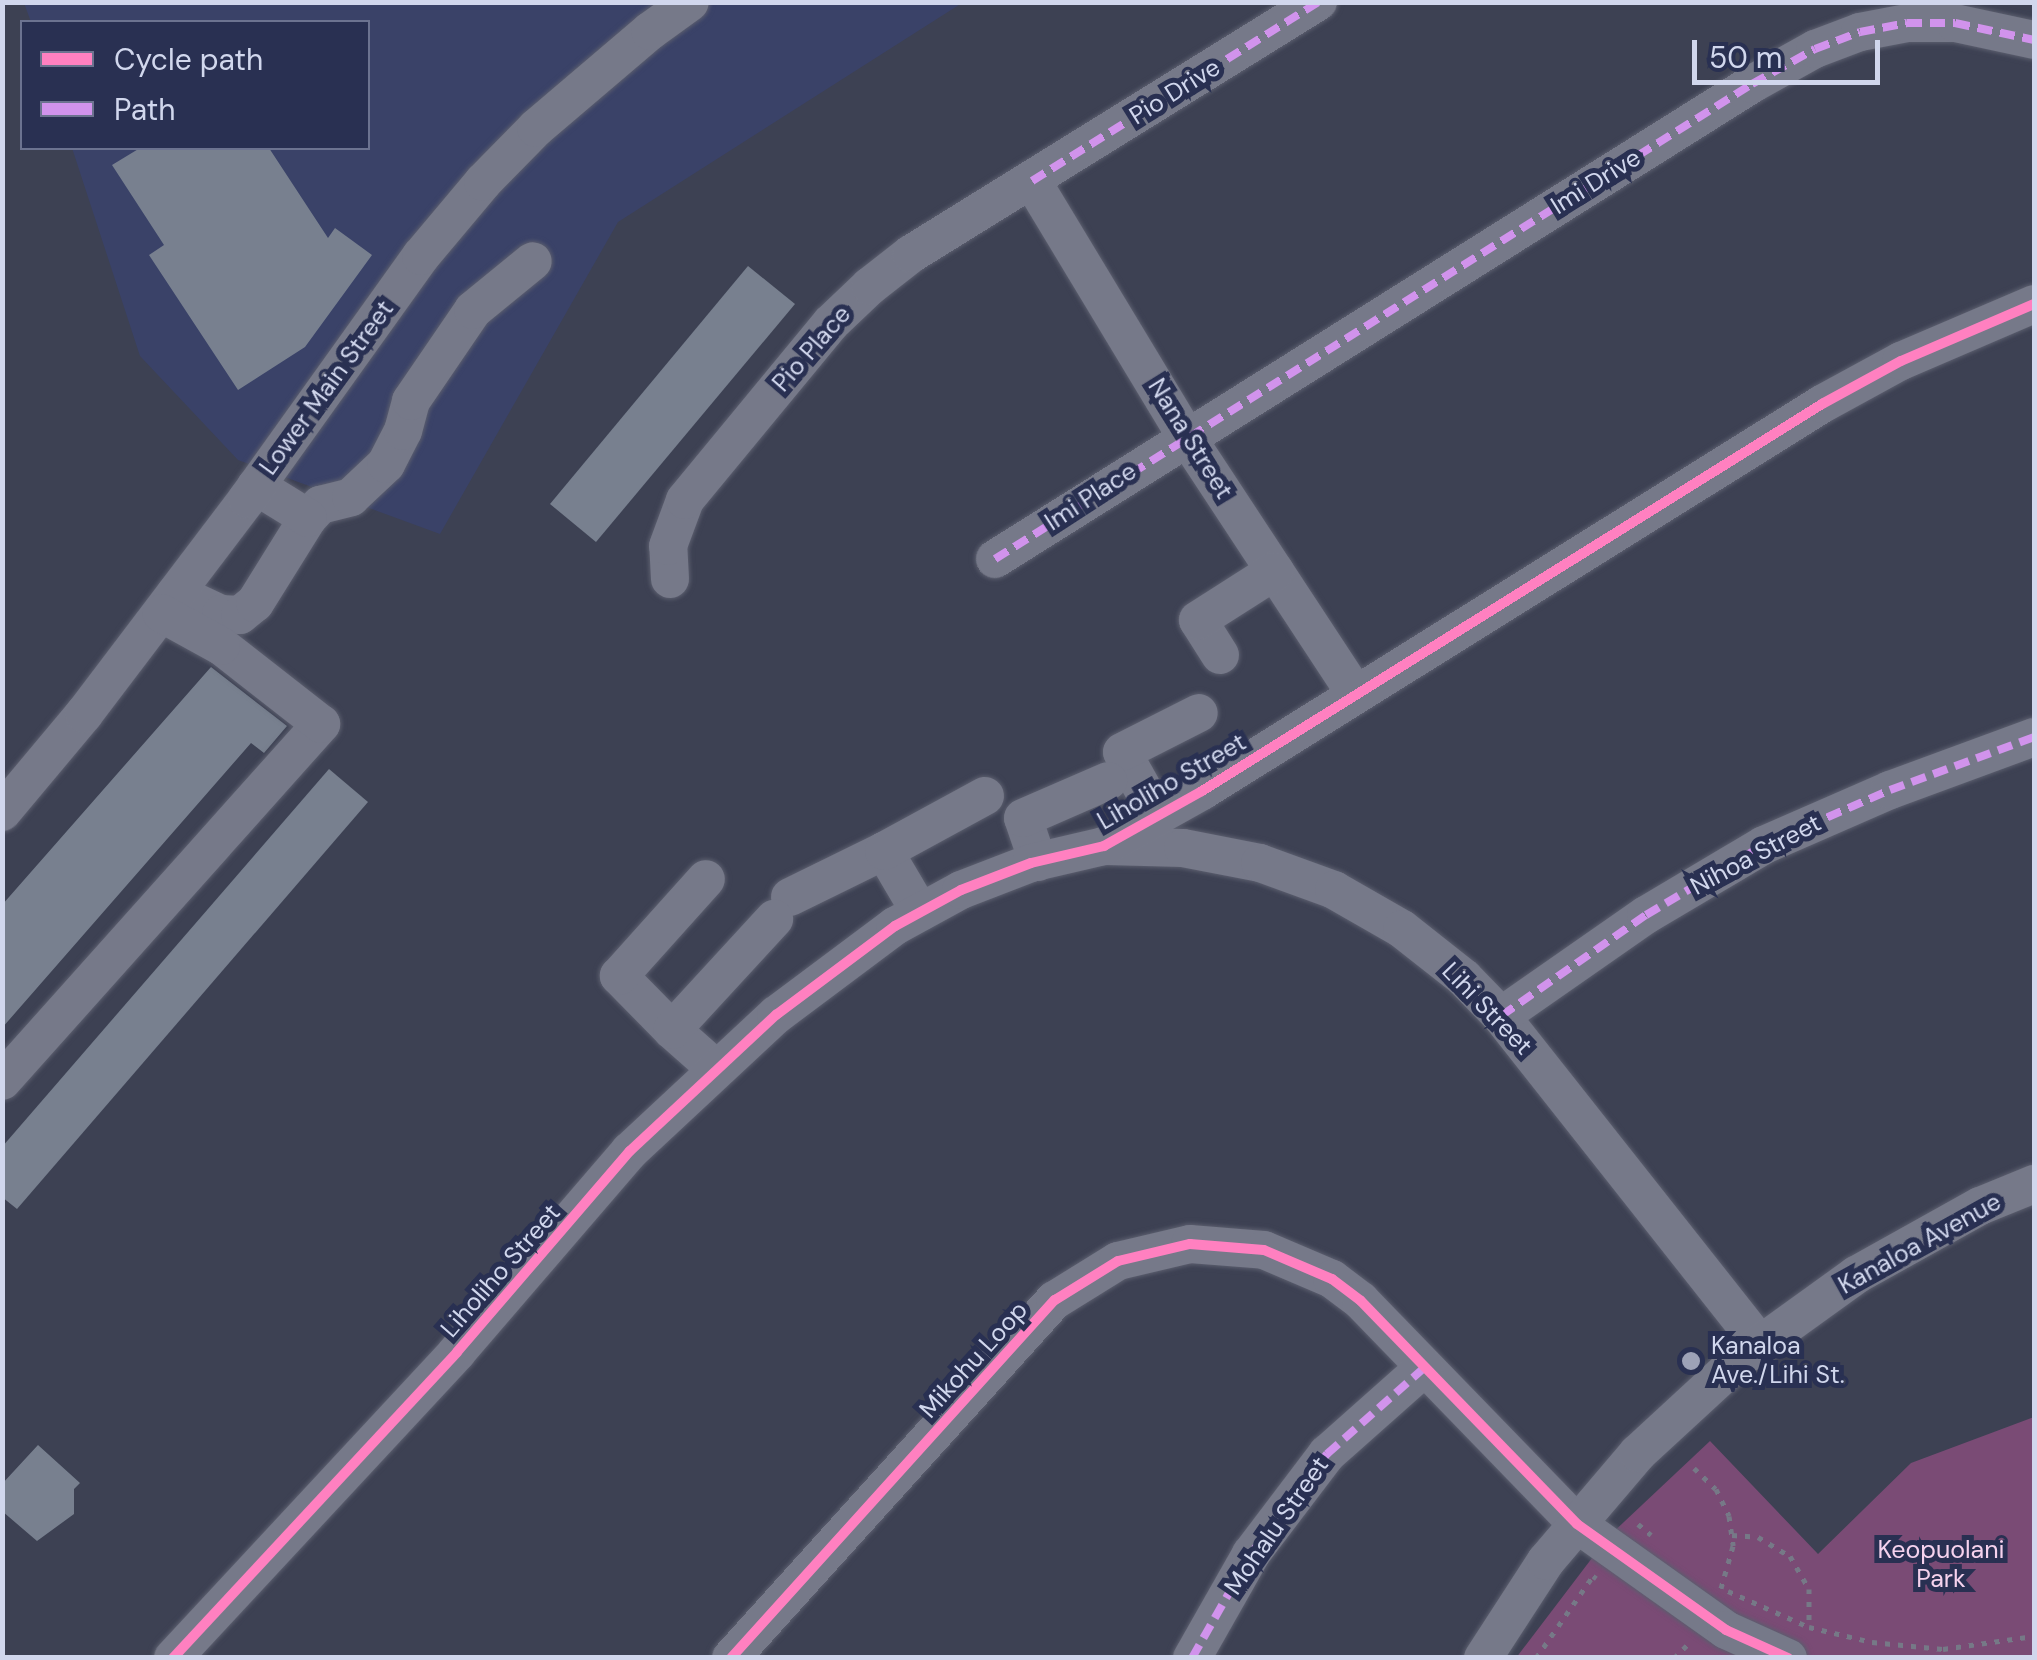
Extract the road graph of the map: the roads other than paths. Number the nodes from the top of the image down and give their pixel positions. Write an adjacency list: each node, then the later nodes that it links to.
1 (690, 2): 8 (street, Lower Main Street)
2 (1318, 2): 4 (street, Pio Drive)
3 (2034, 40): 7 (street, Imi Drive)
4 (1032, 181): 7 (street, Nana Street); 12 (street, Pio Place)
5 (532, 261): 9 (street)
6 (2034, 304): 15 (street, Liholiho Street)
7 (1186, 436): 10 (street, Imi Place); 11 (street, Nana Street)
8 (256, 486): 9 (street); 13 (street, Lower Main Street)
9 (308, 518): 13 (street)
10 (995, 559)
11 (1275, 571): 14 (street); 15 (street, Nana Street)
12 (670, 578)
13 (168, 603): 21 (street, Lower Main Street); 32 (street)
14 (1220, 655)
15 (1355, 693): 19 (street, Liholiho Street)
16 (1198, 713): 22 (street)
17 (2034, 737): 29 (street, Nihoa Street)
18 (1108, 781): 26 (street)
19 (1202, 791): 22 (street, Liholiho Street); 25 (street, Liholiho Street)
20 (985, 796): 24 (street)
21 (2, 812)
22 (1158, 816): 23 (street, Liholiho Street)
23 (1104, 846): 25 (street, Lihi Street); 26 (street, Liholiho Street)
24 (884, 850): 28 (street); 30 (street)
25 (1216, 855): 29 (street, Lihi Street)
26 (1038, 862): 28 (street, Liholiho Street)
27 (706, 879): 30 (street)
28 (920, 912): 31 (street, Liholiho Street)
29 (1500, 1016): 34 (street, Lihi Street)
30 (672, 1030): 31 (street)
31 (715, 1068): 38 (street, Liholiho Street)
32 (2, 1081)
33 (2034, 1184): 34 (street, Kanaloa Avenue)
34 (1760, 1344): 36 (street, Kanaloa Avenue)
35 (1424, 1368): 36 (street, Mikohu Loop); 39 (street, Mikohu Loop); 40 (street, Mohalu Street)
36 (1578, 1524): 37 (street, Mikohu Loop); 41 (street, Kanaloa Avenue)
37 (1799, 1642)
38 (173, 1658)
39 (731, 1658)
40 (1192, 1658)
41 (1483, 1658)

